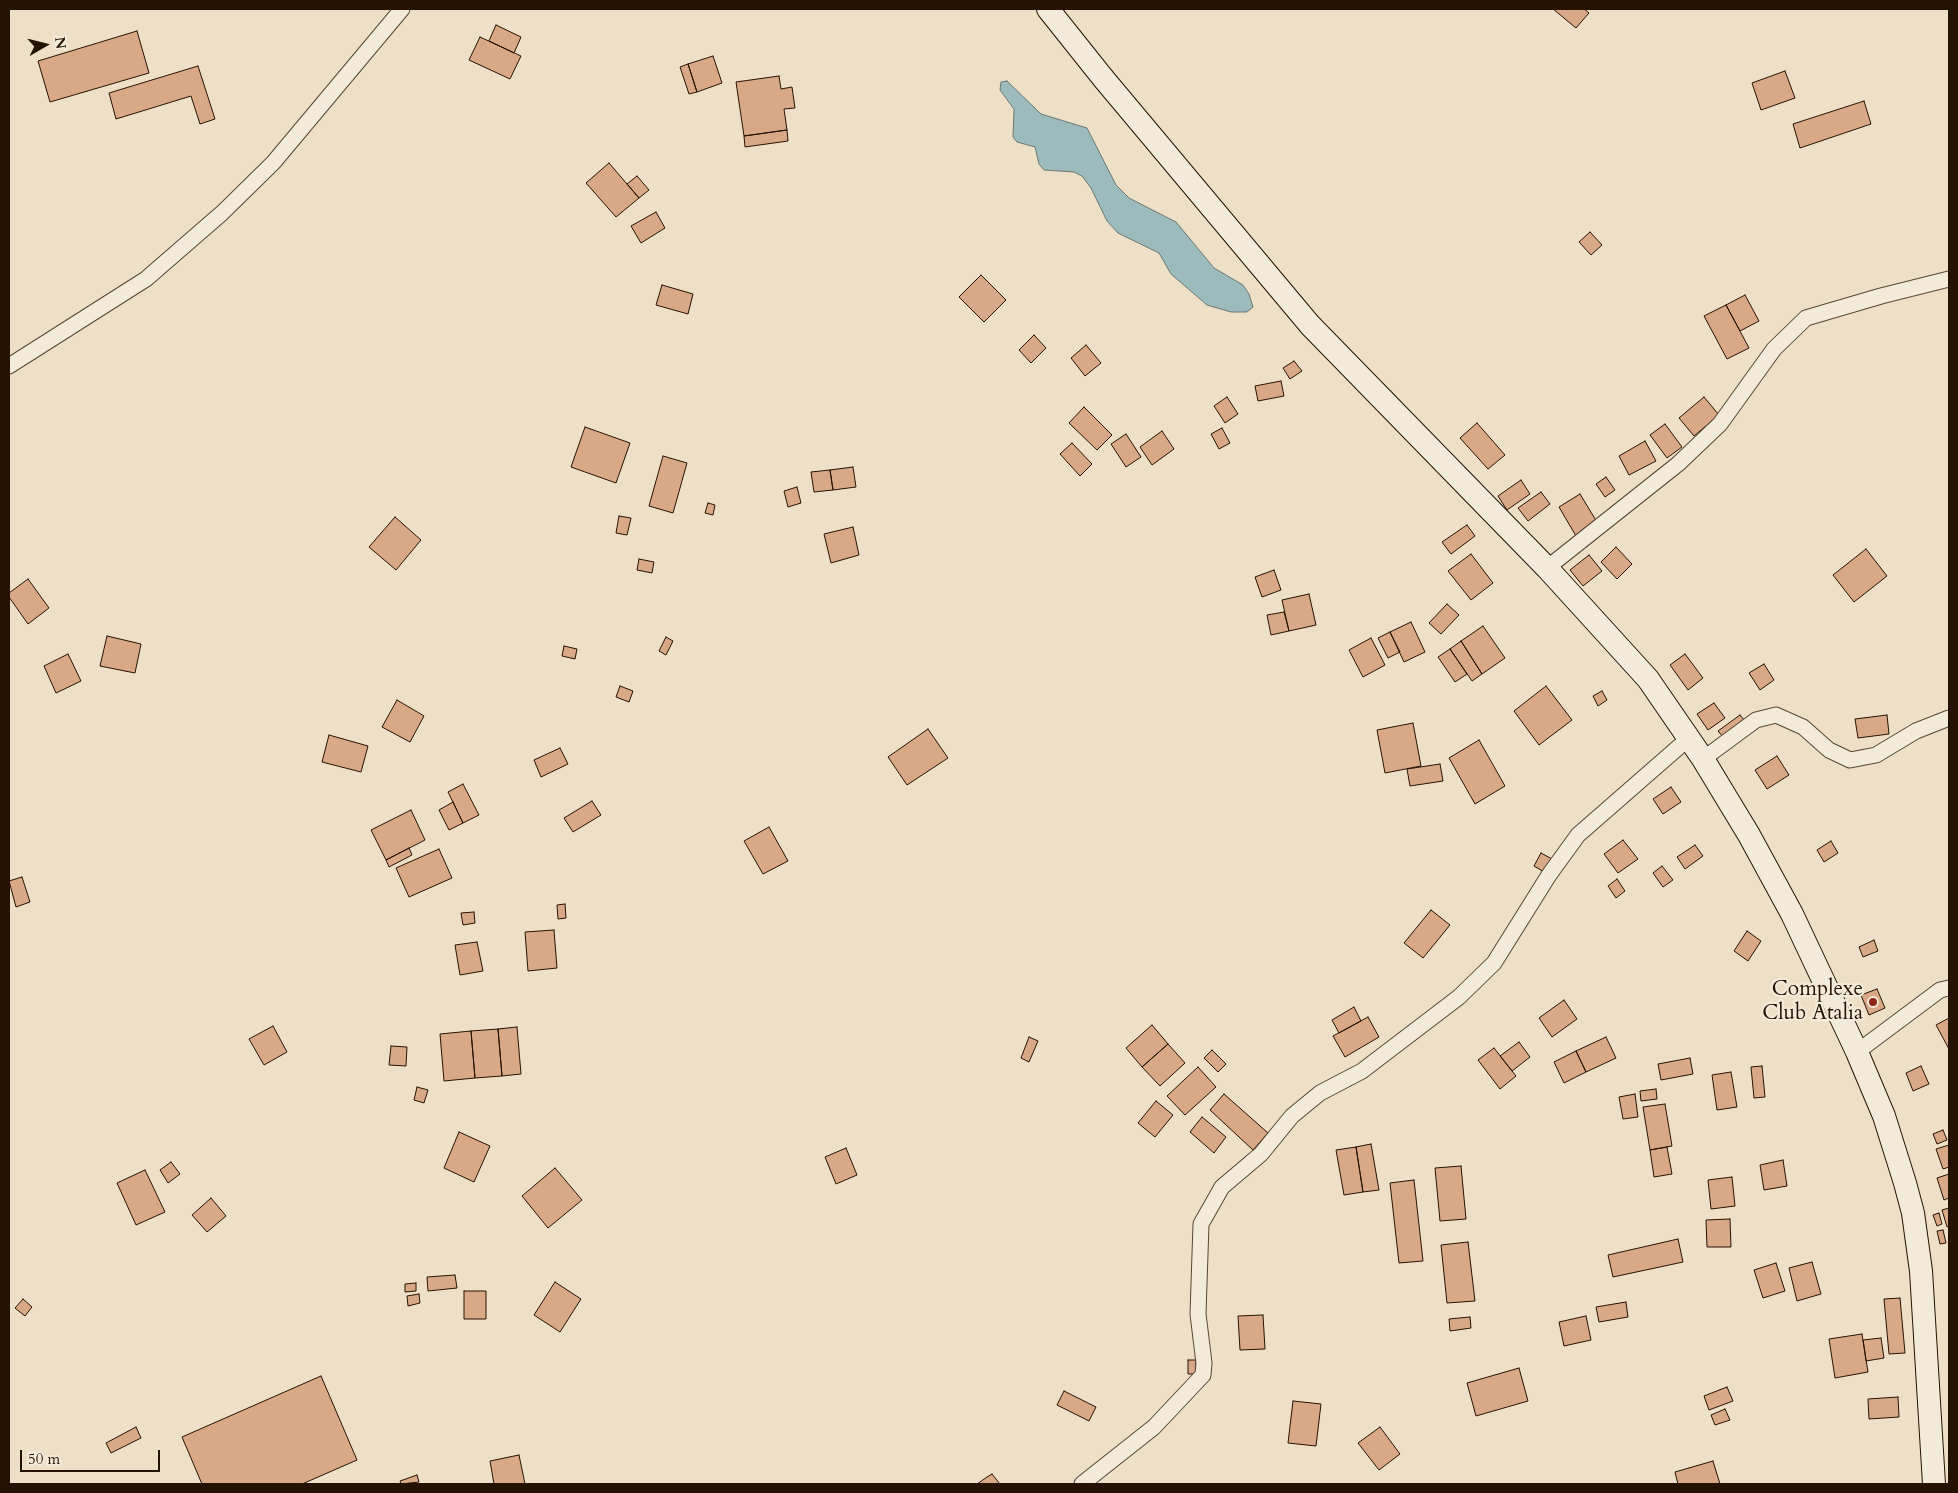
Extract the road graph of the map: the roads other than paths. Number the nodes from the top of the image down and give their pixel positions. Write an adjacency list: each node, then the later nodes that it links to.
1 (402, 9): 4 (street)
2 (1048, 9): 5 (street)
3 (1949, 279): 5 (street)
4 (9, 366)
5 (1547, 568): 7 (street)
6 (1949, 718): 8 (street)
7 (1689, 738): 8 (street); 11 (street)
8 (1703, 759): 10 (street)
9 (1949, 988): 10 (street)
10 (1857, 1052): 12 (street)
11 (1082, 1484)
12 (1934, 1484)

